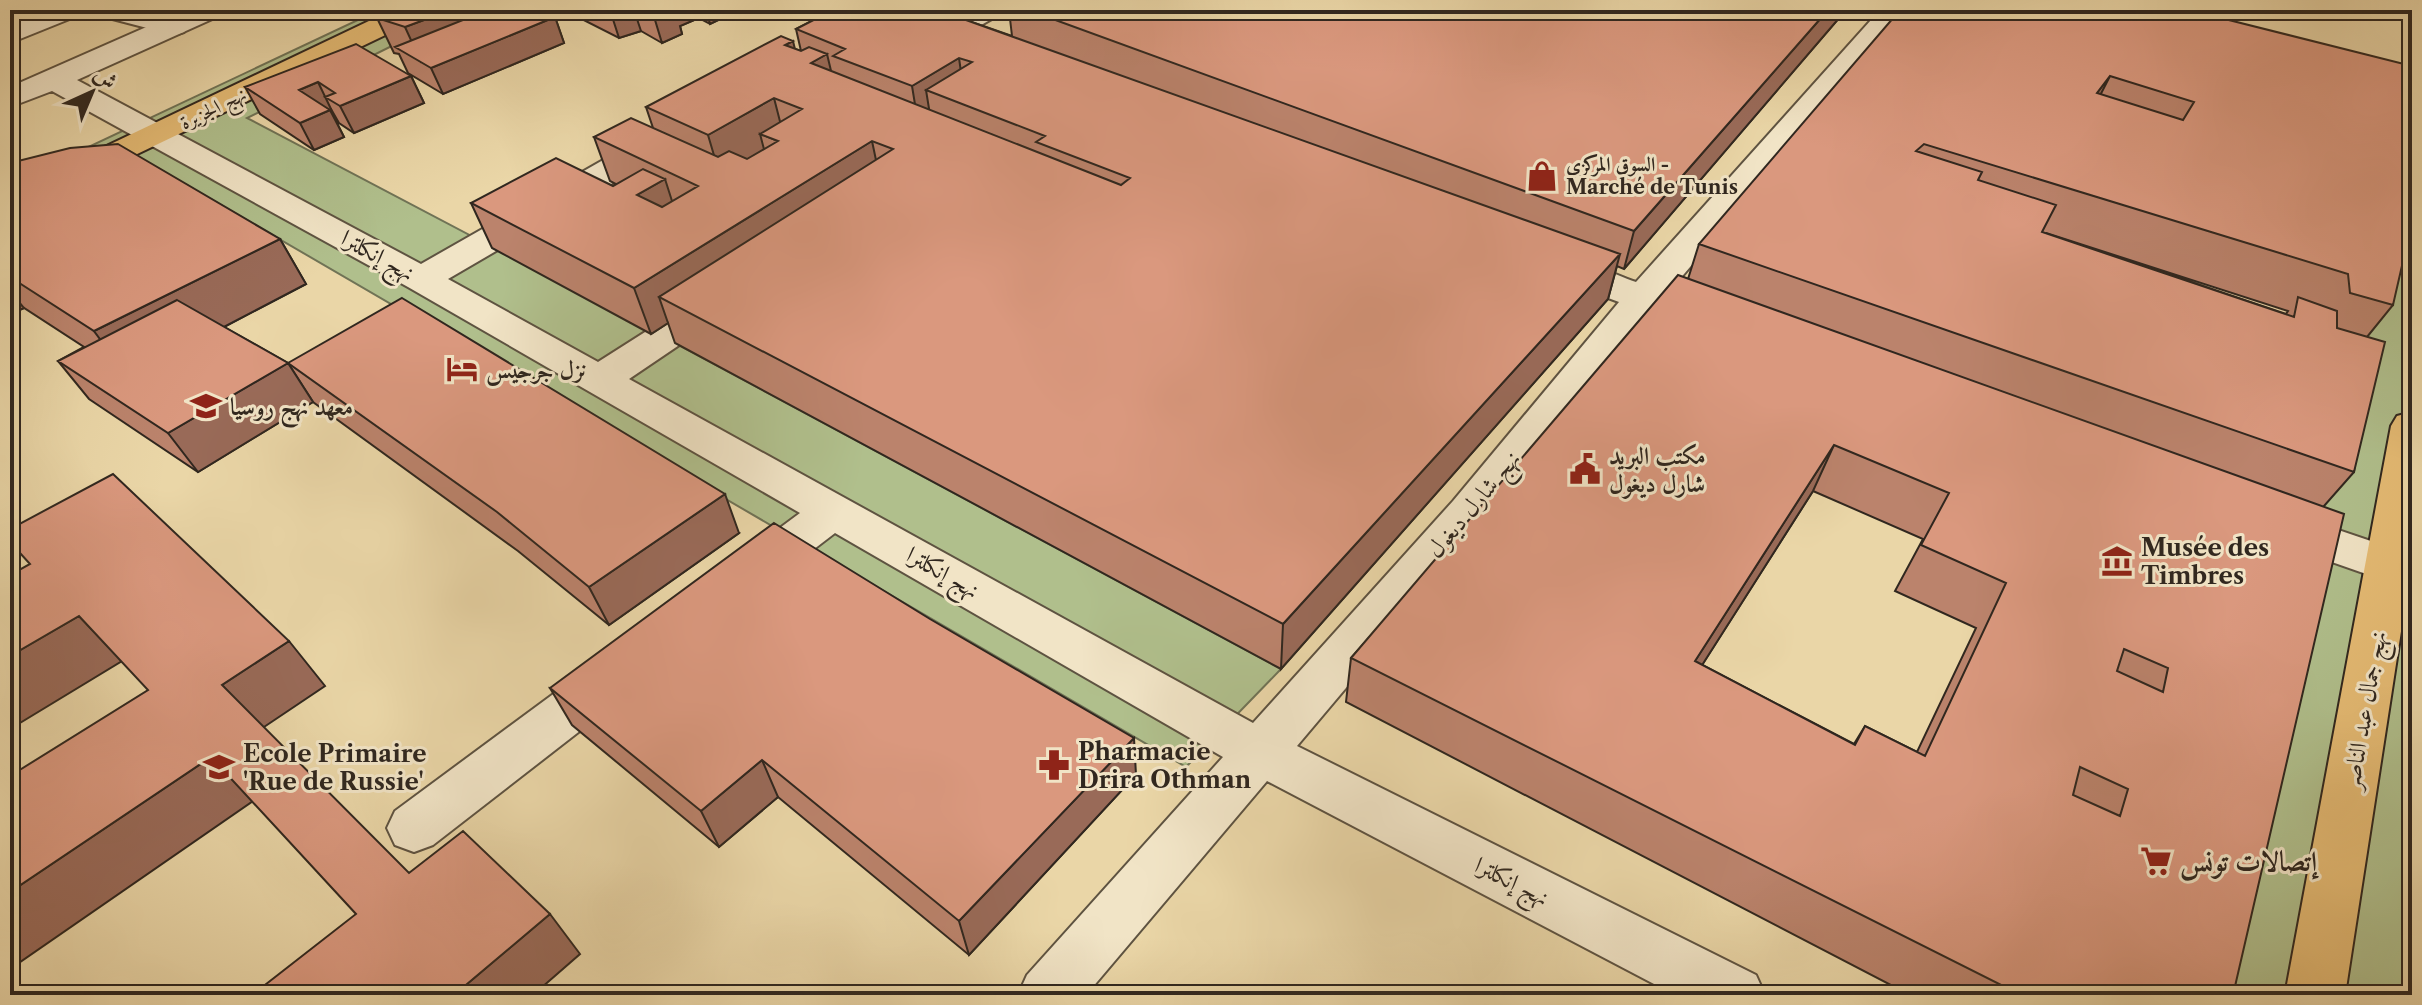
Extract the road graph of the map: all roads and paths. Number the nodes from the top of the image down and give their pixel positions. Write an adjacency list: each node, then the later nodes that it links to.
1 (67, 10): 9 (street)
2 (111, 10): 8 (street)
3 (209, 10): 8 (street)
4 (415, 10): 15 (main road, نهج الجزيرة)
5 (987, 10): 10 (street)
6 (1895, 10): 20 (street, نهج شارل ديغول)
7 (898, 25): 10 (street)
8 (174, 26): 12 (street)
9 (10, 34)
10 (936, 39): 11 (street)
11 (980, 55)
12 (55, 80): 13 (street); 15 (street, نهج إنكلترا)
13 (10, 98)
14 (690, 124): 19 (street)
15 (158, 135): 16 (main road, نهج الجزيرة); 19 (street, نهج إنكلترا)
16 (10, 205)
17 (1528, 256): 20 (street)
18 (755, 278): 22 (street)
19 (421, 279): 22 (street, نهج إنكلترا)
20 (1643, 298): 21 (street); 29 (street, نهج شارل ديغول)
21 (1747, 335)
22 (600, 379): 24 (street, نهج إنكلترا)
23 (2412, 426): 26 (main road, نهج جمال عبد الناصر)
24 (834, 511): 27 (street); 29 (street, نهج إنكلترا)
25 (2254, 517): 26 (street)
26 (2400, 569): 33 (main road, نهج جمال عبد الناصر)
27 (720, 597)
28 (643, 655): 30 (street)
29 (1258, 751): 31 (street, نهج شارل ديغول); 32 (street, نهج إنكلترا)
30 (414, 828)
31 (1048, 995)
32 (1735, 995)
33 (2315, 995)

